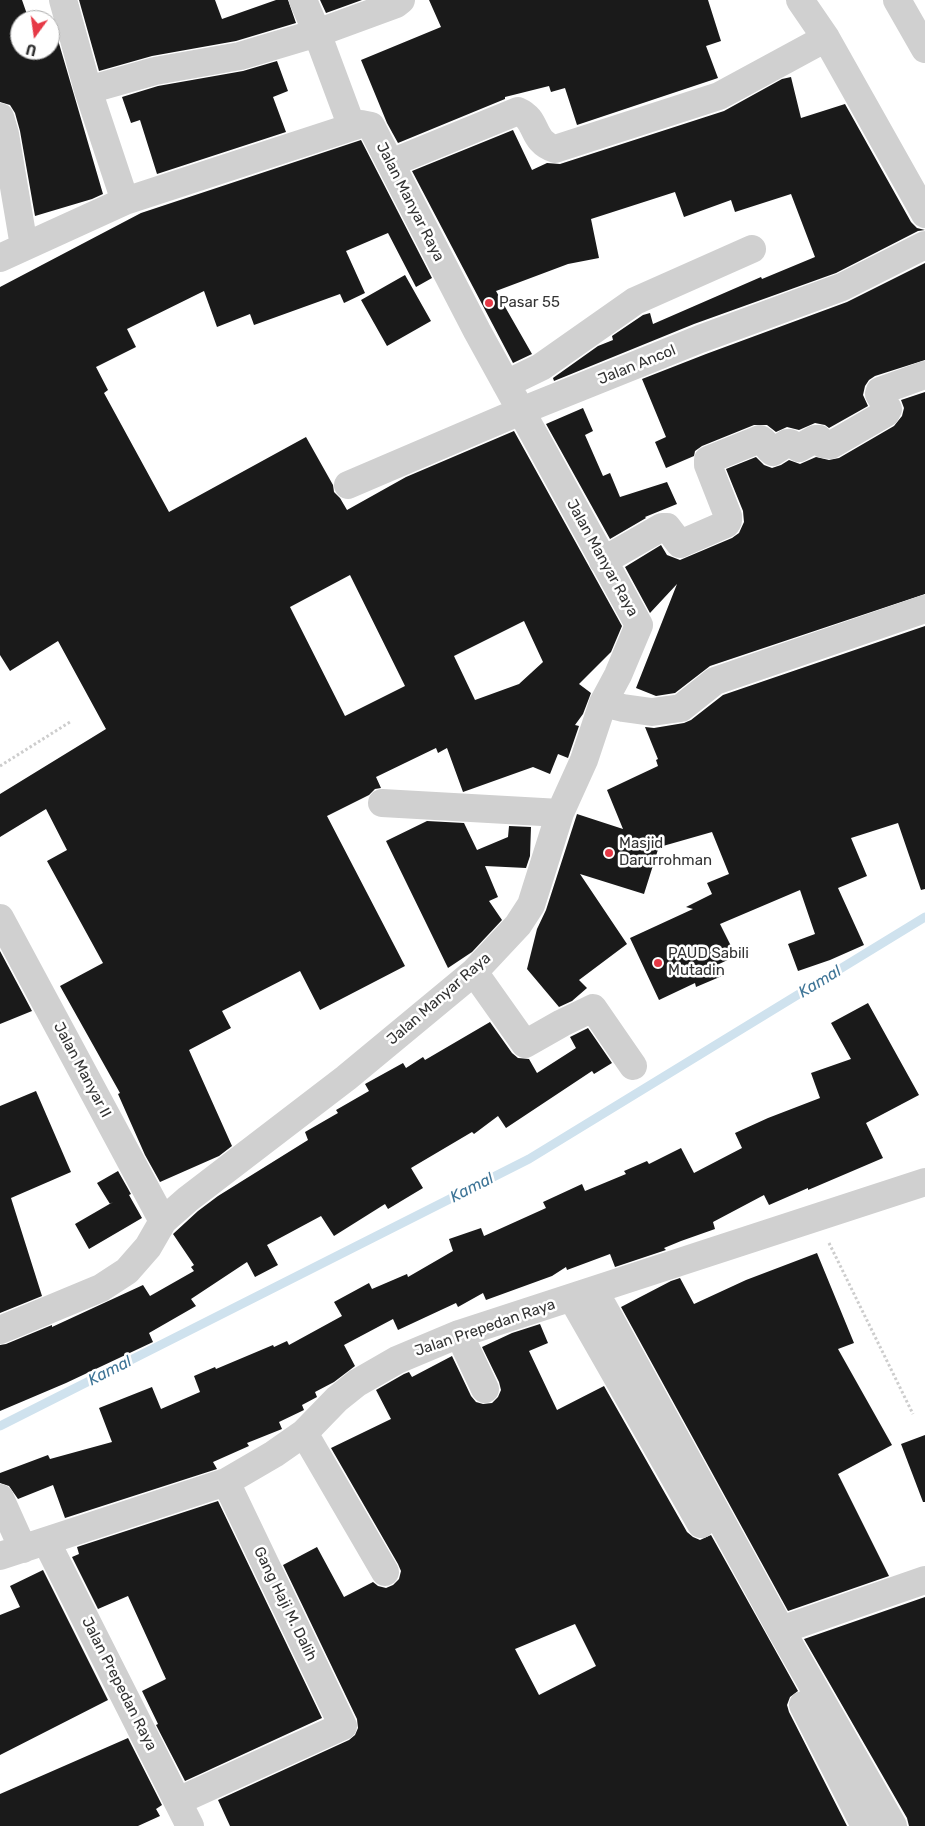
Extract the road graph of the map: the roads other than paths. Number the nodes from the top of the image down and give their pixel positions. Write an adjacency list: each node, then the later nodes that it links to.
1 (63, 0): 9 (street)
2 (304, 0): 6 (street)
3 (400, 0): 6 (street)
4 (800, 0): 7 (street)
5 (897, 0): 8 (street)
6 (317, 33): 9 (street); 11 (street)
7 (826, 38): 12 (street); 14 (street)
8 (924, 44)
9 (88, 90): 13 (street)
10 (0, 117): 16 (street)
11 (352, 127): 12 (street, Jalan Manyar Raya); 13 (street, Jalan Manyar Raya)
12 (390, 163): 20 (street, Jalan Manyar Raya)
13 (125, 201): 16 (street, Jalan Manyar Raya)
14 (925, 214)
15 (925, 245): 21 (street, Jalan Ancol)
16 (24, 246): 18 (street, Jalan Manyar Raya)
17 (752, 248): 20 (street)
18 (0, 258)
19 (925, 375): 23 (street)
20 (506, 384): 21 (street, Jalan Manyar Raya)
21 (521, 411): 22 (street, Jalan Ancol); 23 (street, Jalan Manyar Raya)
22 (348, 485)
23 (604, 561): 25 (street, Jalan Manyar Raya)
24 (925, 609): 25 (street)
25 (603, 703): 27 (street, Jalan Manyar Raya)
26 (382, 803): 27 (street)
27 (560, 813): 29 (street, Jalan Manyar Raya)
28 (0, 918): 32 (street, Jalan Manyar II)
29 (474, 972): 30 (street); 32 (street, Jalan Manyar Raya)
30 (633, 1066)
31 (925, 1182): 33 (street, Jalan Prepedan Raya)
32 (163, 1221): 34 (street, Jalan Manyar Raya)
33 (583, 1294): 35 (street, Jalan Prepedan Raya); 43 (street); 46 (street)
34 (0, 1330)
35 (459, 1334): 36 (street); 37 (street, Jalan Prepedan Raya)
36 (485, 1388)
37 (304, 1433): 38 (street, Jalan Prepedan Raya); 41 (street)
38 (226, 1482): 40 (street, Jalan Prepedan Raya); 44 (street, Gang Haji M. Dalih)
39 (0, 1498): 40 (street)
40 (23, 1549): 44 (street, Jalan Prepedan Raya)
41 (385, 1572)
42 (925, 1580): 43 (street)
43 (780, 1630): 47 (street)
44 (178, 1801): 45 (street, Jalan Prepedan Raya)
45 (190, 1826)
46 (865, 1826)
47 (893, 1826)

